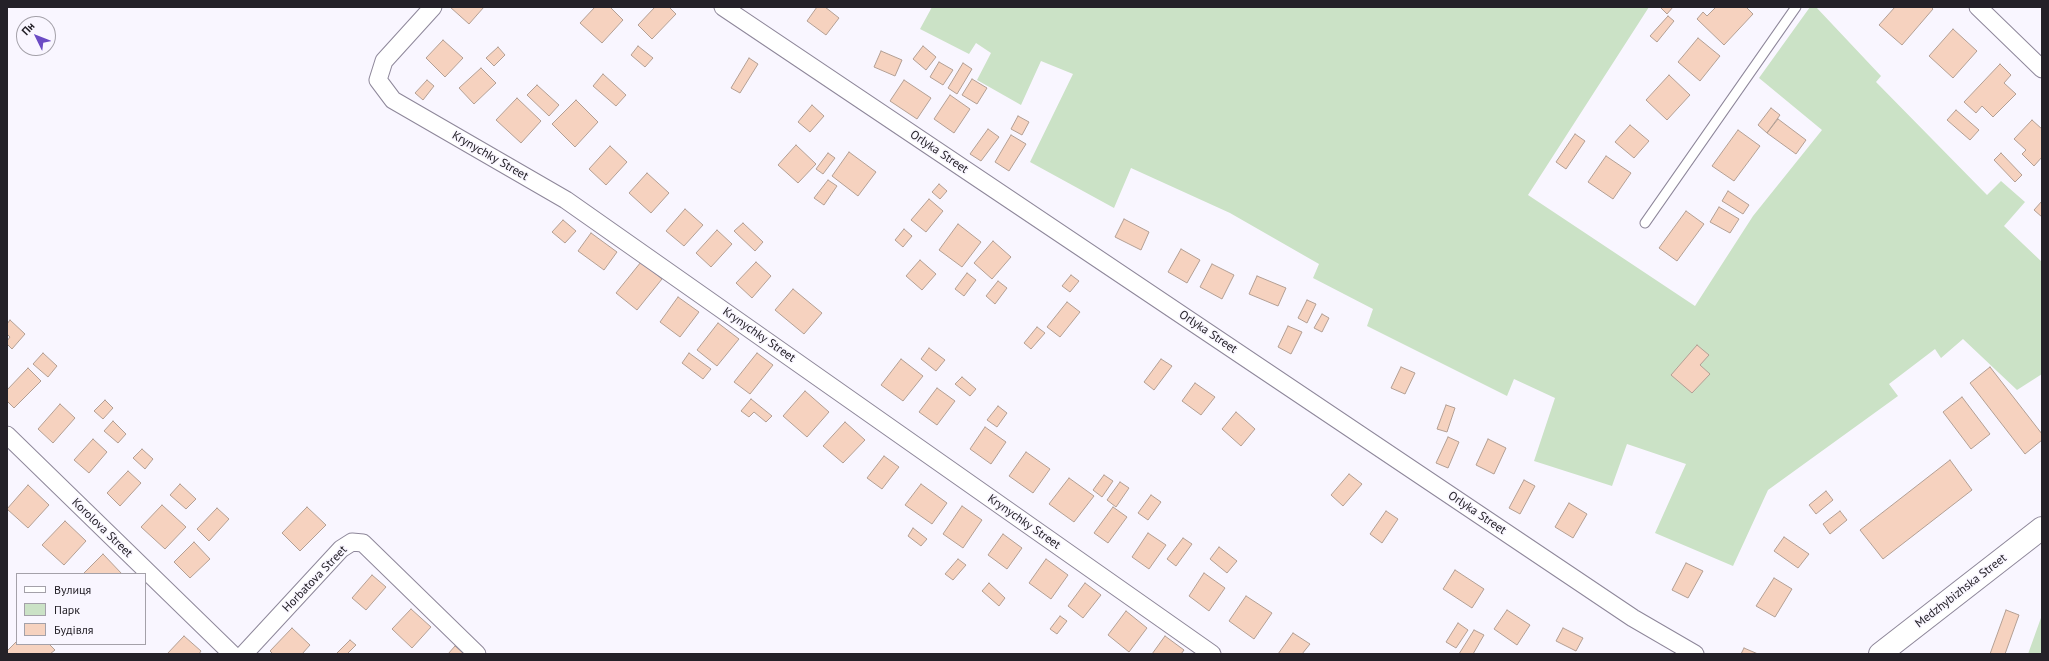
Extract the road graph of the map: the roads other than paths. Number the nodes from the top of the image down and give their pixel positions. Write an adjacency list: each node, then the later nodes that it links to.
1 (433, 7): 12 (street, Krynychky Street)
2 (723, 7): 13 (street, Orlyka Street)
3 (1796, 7): 6 (lane)
4 (1978, 7): 5 (street)
5 (2042, 69)
6 (1645, 223)
7 (7, 435): 9 (street, Korolova Street)
8 (2042, 528): 14 (main road, Medzhybizhska Street)
9 (232, 654)
10 (244, 654): 11 (street, Horbatova Street)
11 (477, 654)
12 (1212, 654)
13 (1695, 654)
14 (1880, 654)

